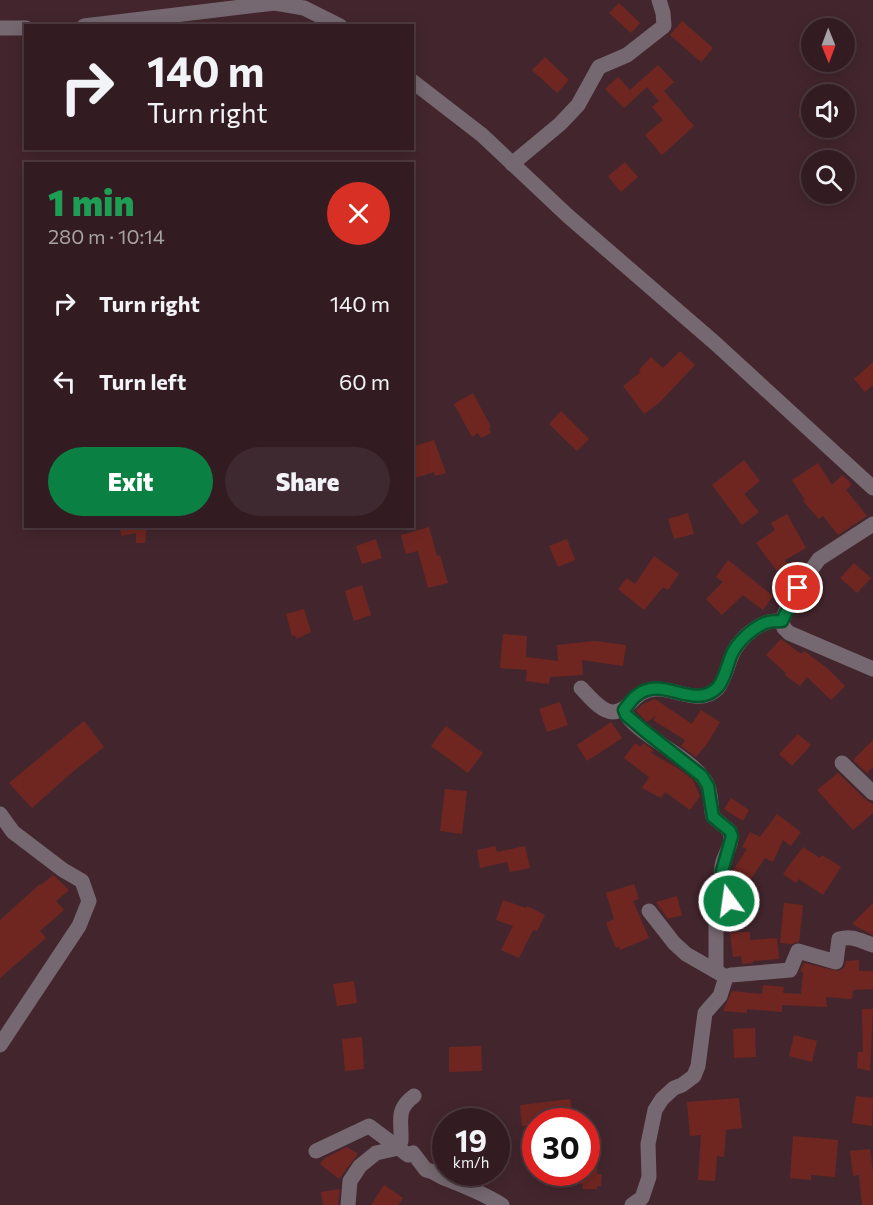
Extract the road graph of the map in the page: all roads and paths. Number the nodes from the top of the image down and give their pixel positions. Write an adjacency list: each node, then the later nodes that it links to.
1 (659, 0): 7 (street)
2 (101, 24): 3 (street)
3 (336, 24)
4 (0, 28): 5 (street)
5 (24, 28)
6 (414, 83): 7 (street)
7 (512, 164): 8 (street)
8 (873, 488)
9 (873, 524): 10 (street)
10 (782, 621): 11 (street); 13 (street)
11 (873, 669)
12 (581, 688): 13 (street)
13 (624, 710): 19 (street)
14 (842, 763): 15 (street)
15 (873, 793)
16 (0, 814): 20 (street)
17 (649, 911): 19 (street)
18 (873, 945): 19 (street)
19 (721, 974): 26 (street)
20 (0, 1045)
21 (414, 1096): 22 (street)
22 (398, 1147): 23 (street); 24 (street); 25 (street)
23 (315, 1151)
24 (348, 1205)
25 (502, 1205)
26 (632, 1205)

